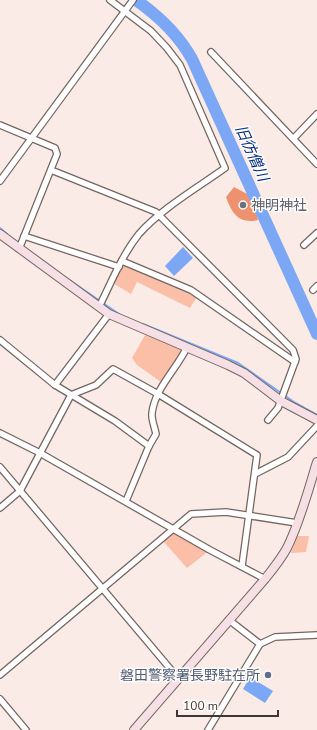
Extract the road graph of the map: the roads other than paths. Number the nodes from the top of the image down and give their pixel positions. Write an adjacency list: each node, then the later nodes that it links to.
1 (110, 0): 3 (street)
2 (133, 0): 3 (street)
3 (126, 10): 7 (street); 12 (street)
4 (211, 52): 8 (street)
5 (317, 114): 8 (street)
6 (0, 125): 7 (street)
7 (32, 137): 10 (street); 11 (street)
8 (294, 138): 9 (street)
9 (317, 164)
10 (51, 170): 12 (street); 15 (street)
11 (0, 181)
12 (160, 215): 18 (street); 23 (street)
13 (317, 232): 16 (street)
14 (0, 234): 17 (street)
15 (24, 236): 17 (street); 18 (street)
16 (304, 245)
17 (19, 249): 19 (street)
18 (121, 264): 19 (street); 23 (street)
19 (99, 307): 20 (street)
20 (109, 314): 22 (street); 24 (street)
21 (0, 340): 24 (street)
22 (187, 347): 25 (street); 27 (street)
23 (295, 362): 27 (street)
24 (55, 385): 26 (street)
25 (158, 394): 26 (street); 32 (street); 36 (street)
26 (71, 395): 32 (street); 33 (street)
27 (281, 401): 28 (street); 29 (street)
28 (268, 420)
29 (317, 420)
30 (317, 426): 36 (street)
31 (0, 433): 33 (street)
32 (148, 446): 38 (street)
33 (40, 454): 37 (street); 38 (street)
34 (317, 462): 41 (street)
35 (0, 467): 37 (street)
36 (255, 474): 40 (street)
37 (20, 491): 39 (street); 45 (street)
38 (126, 501): 42 (street)
39 (0, 508)
40 (249, 516): 41 (street); 42 (street); 43 (street)
41 (297, 523): 44 (street)
42 (175, 529): 43 (street); 45 (street)
43 (242, 566): 44 (street)
44 (266, 579): 46 (street)
45 (104, 589): 49 (street); 50 (street)
46 (229, 620): 48 (street); 50 (street)
47 (317, 635): 48 (street)
48 (260, 644): 52 (street)
49 (0, 675)
50 (178, 678): 54 (street)
51 (0, 699): 53 (street)
52 (210, 729)
53 (26, 730)
54 (134, 730)

